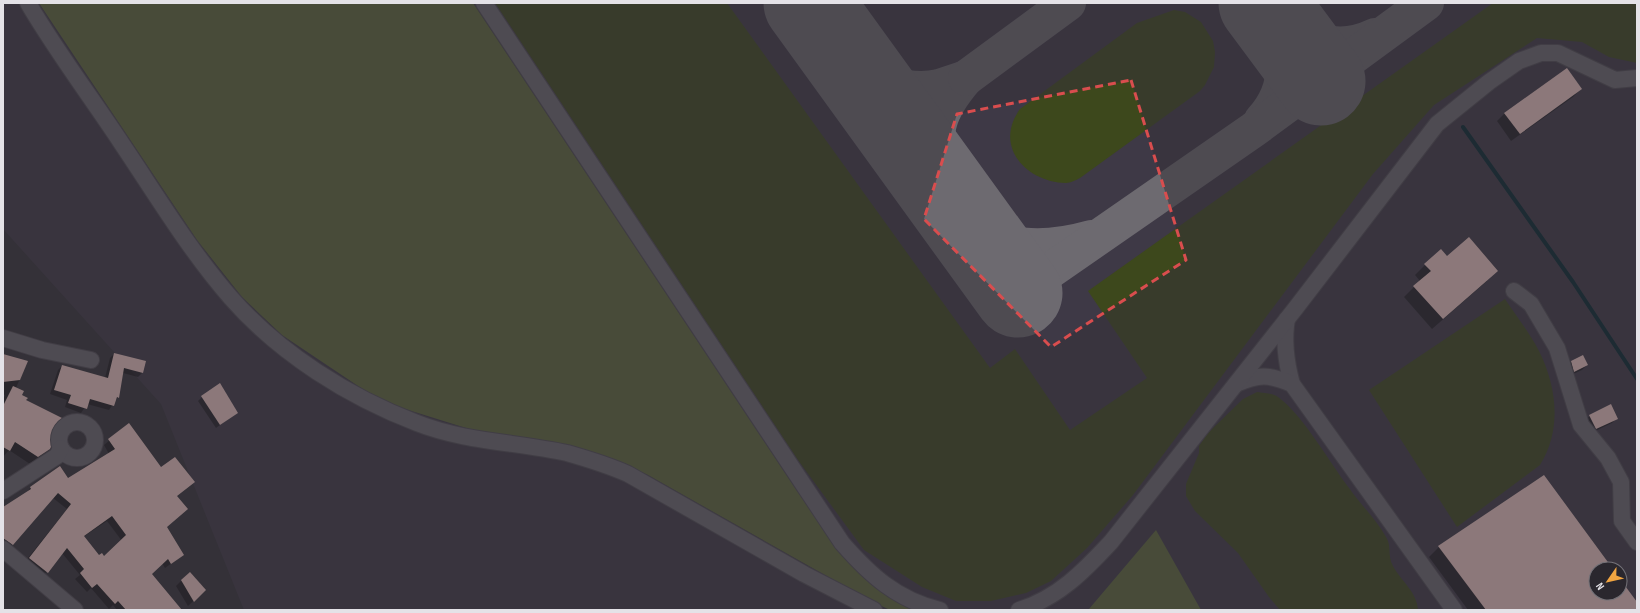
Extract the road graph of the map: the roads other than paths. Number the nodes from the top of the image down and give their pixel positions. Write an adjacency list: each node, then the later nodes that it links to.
1 (28, 3): 15 (street)
2 (484, 3): 16 (street)
3 (1637, 78): 5 (street)
4 (1514, 291): 12 (street)
5 (1287, 318): 8 (street); 9 (street)
6 (3, 338): 7 (street)
7 (91, 360)
8 (1292, 384): 9 (street); 18 (street)
9 (1234, 385): 17 (street)
10 (61, 448): 11 (street)
11 (3, 491)
12 (1637, 542)
13 (3, 549): 14 (street)
14 (75, 610)
15 (874, 610)
16 (940, 610)
17 (1019, 610)
18 (1454, 610)

